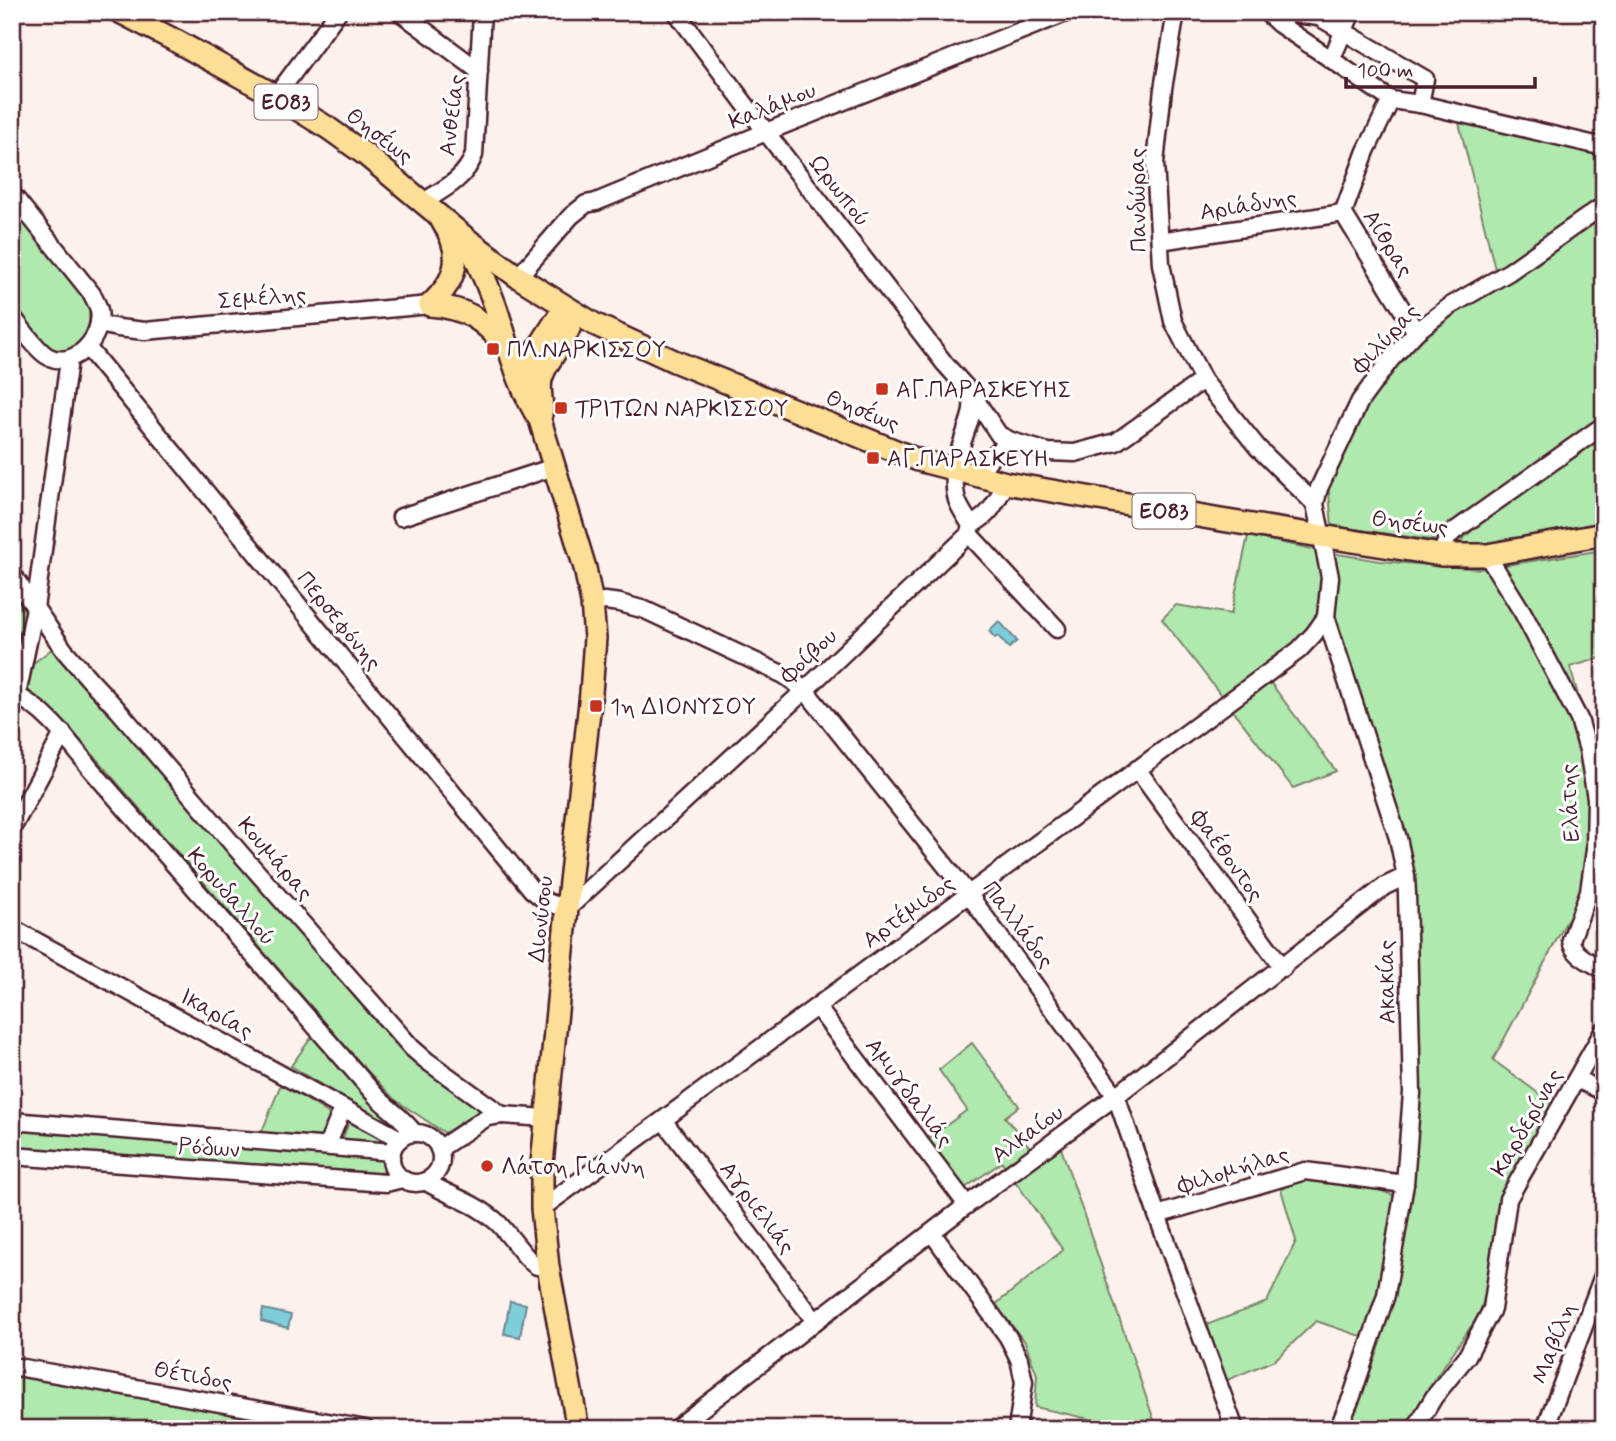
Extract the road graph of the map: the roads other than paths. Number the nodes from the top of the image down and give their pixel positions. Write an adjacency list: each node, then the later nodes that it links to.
1 (120, 12): 14 (main road, Θησέως / ΕΟ83)
2 (338, 12): 14 (street)
3 (400, 12): 13 (street)
4 (482, 12): 13 (street, Ανθείας)
5 (676, 12): 17 (street, Ωρωπού)
6 (1068, 12): 17 (street, Καλάμου)
7 (1176, 12): 24 (street, Πανδώρας)
8 (1266, 12): 12 (street)
9 (1277, 12): 11 (street)
10 (1352, 12): 11 (street)
11 (1344, 30): 12 (street); 16 (street)
12 (1332, 58): 15 (street)
13 (480, 71): 21 (street, Ανθείας)
14 (276, 96): 21 (main road, Θησέως / ΕΟ83)
15 (1391, 100): 16 (street); 22 (street, Αίθρας)
16 (1420, 104): 18 (street)
17 (766, 132): 25 (street, Καλάμου); 38 (street, Ωρωπού)
18 (1604, 147)
19 (12, 194): 29 (street)
20 (1604, 205): 30 (street, Φιλύρας)
21 (431, 208): 23 (main road, Θησέως / ΕΟ83); 26 (main road)
22 (1343, 213): 24 (street, Αριάδνης); 30 (street, Αίθρας)
23 (468, 240): 25 (main road, Θησέως / ΕΟ83); 33 (main road, Διονύσου)
24 (1160, 241): 36 (street, Πανδώρας)
25 (518, 277): 27 (main road, Θησέως / ΕΟ83)
26 (430, 305): 29 (street, Σεμέλης); 33 (main road)
27 (570, 311): 31 (main road, Θησέως / ΕΟ83); 34 (main road, Διονύσου); 37 (main road)
28 (12, 316): 35 (street)
29 (99, 324): 32 (street)
30 (1416, 332): 46 (street, Φιλύρας)
31 (618, 336): 34 (main road); 43 (main road, Θησέως / ΕΟ83)
32 (88, 347): 35 (street); 65 (street, Περσεφόνης)
33 (509, 349): 37 (main road, Διονύσου)
34 (554, 352): 39 (main road, Διονύσου)
35 (69, 360): 55 (street)
36 (1203, 380): 41 (street); 46 (street, Πανδώρας)
37 (523, 387): 39 (main road, Διονύσου)
38 (971, 393): 41 (street, Ωρωπού); 43 (street)
39 (540, 420): 42 (main road, Διονύσου)
40 (1604, 425): 51 (street)
41 (1011, 441): 44 (street)
42 (554, 467): 47 (street); 54 (main road, Διονύσου)
43 (957, 471): 44 (main road, Θησέως / ΕΟ83); 48 (street)
44 (979, 477): 45 (main road, Θησέως / ΕΟ83)
45 (1006, 483): 48 (street, Φοίβου); 50 (main road, Θησέως / ΕΟ83)
46 (1315, 504): 50 (street)
47 (401, 517)
48 (970, 529): 57 (street); 58 (street, Φοίβου)
49 (1604, 534): 52 (main road, Θησέως / ΕΟ83)
50 (1323, 537): 51 (main road, Θησέως / ΕΟ83); 56 (street, Ακακίας)
51 (1441, 555): 52 (main road, Θησέως / ΕΟ83)
52 (1487, 555): 68 (street, Ελάτης)
53 (12, 574): 55 (street, Κουμάρας)
54 (592, 603): 58 (street, Παλλάδος); 65 (main road, Διονύσου)
55 (35, 608): 59 (street); 75 (street, Κουμάρας)
56 (1326, 617): 61 (street, Αρτέμιδος); 63 (street, Ακακίας)
57 (1057, 629)
58 (805, 690): 64 (street, Παλλάδος); 65 (street, Φοίβου)
59 (15, 694): 60 (street, Κορυδαλλού)
60 (63, 733): 62 (street); 79 (street, Κορυδαλλού)
61 (1138, 769): 64 (street, Αρτέμιδος); 67 (street, Φαέθοντος)
62 (12, 829)
63 (1406, 876): 67 (street, Αλκαίου); 85 (street, Ακακίας)
64 (969, 895): 69 (street, Αρτέμιδος); 73 (street, Παλλάδος)
65 (567, 909): 76 (main road, Διονύσου)
66 (12, 928): 74 (street, Ικαρίας)
67 (1283, 968): 73 (street, Αλκαίου)
68 (1604, 970)
69 (817, 1007): 77 (street, Αρτέμιδος); 86 (street, Αμυγδαλιάς)
70 (1604, 1030): 71 (street, Καρδερίνας)
71 (1577, 1079): 72 (street); 100 (street, Καρδερίνας)
72 (1604, 1092)
73 (1116, 1096): 86 (street, Αλκαίου); 88 (street, Παλλάδος)
74 (343, 1108): 79 (street, Ικαρίας); 80 (street)
75 (502, 1115): 76 (street); 81 (street)
76 (546, 1118): 87 (main road, Διονύσου)
77 (663, 1120): 87 (street, Αρτέμιδος); 92 (street, Αγριελιάς)
78 (12, 1121): 80 (street, Ρόδων)
79 (402, 1141): 80 (street, Ρόδων); 81 (street); 83 (street)
80 (327, 1146)
81 (439, 1149): 84 (street)
82 (12, 1156): 83 (street, Ρόδων)
83 (402, 1179): 84 (street)
84 (425, 1181): 90 (street)
85 (1405, 1184): 88 (street, Φιλομήλας); 99 (street, Ακακίας)
86 (967, 1205): 89 (street, Αλκαίου)
87 (542, 1208): 90 (main road, Διονύσου)
88 (1157, 1215): 98 (street, Παλλάδος)
89 (932, 1233): 92 (street, Αλκαίου); 97 (street)
90 (548, 1267): 95 (main road, Διονύσου)
91 (1604, 1273): 101 (street, Μαβίλη)
92 (815, 1321): 96 (street, Αλκαίου)
93 (12, 1366): 94 (street, Θέτιδος)
94 (366, 1429)
95 (578, 1429)
96 (675, 1429)
97 (1017, 1429)
98 (1235, 1429)
99 (1338, 1429)
100 (1415, 1429)
101 (1545, 1429)

